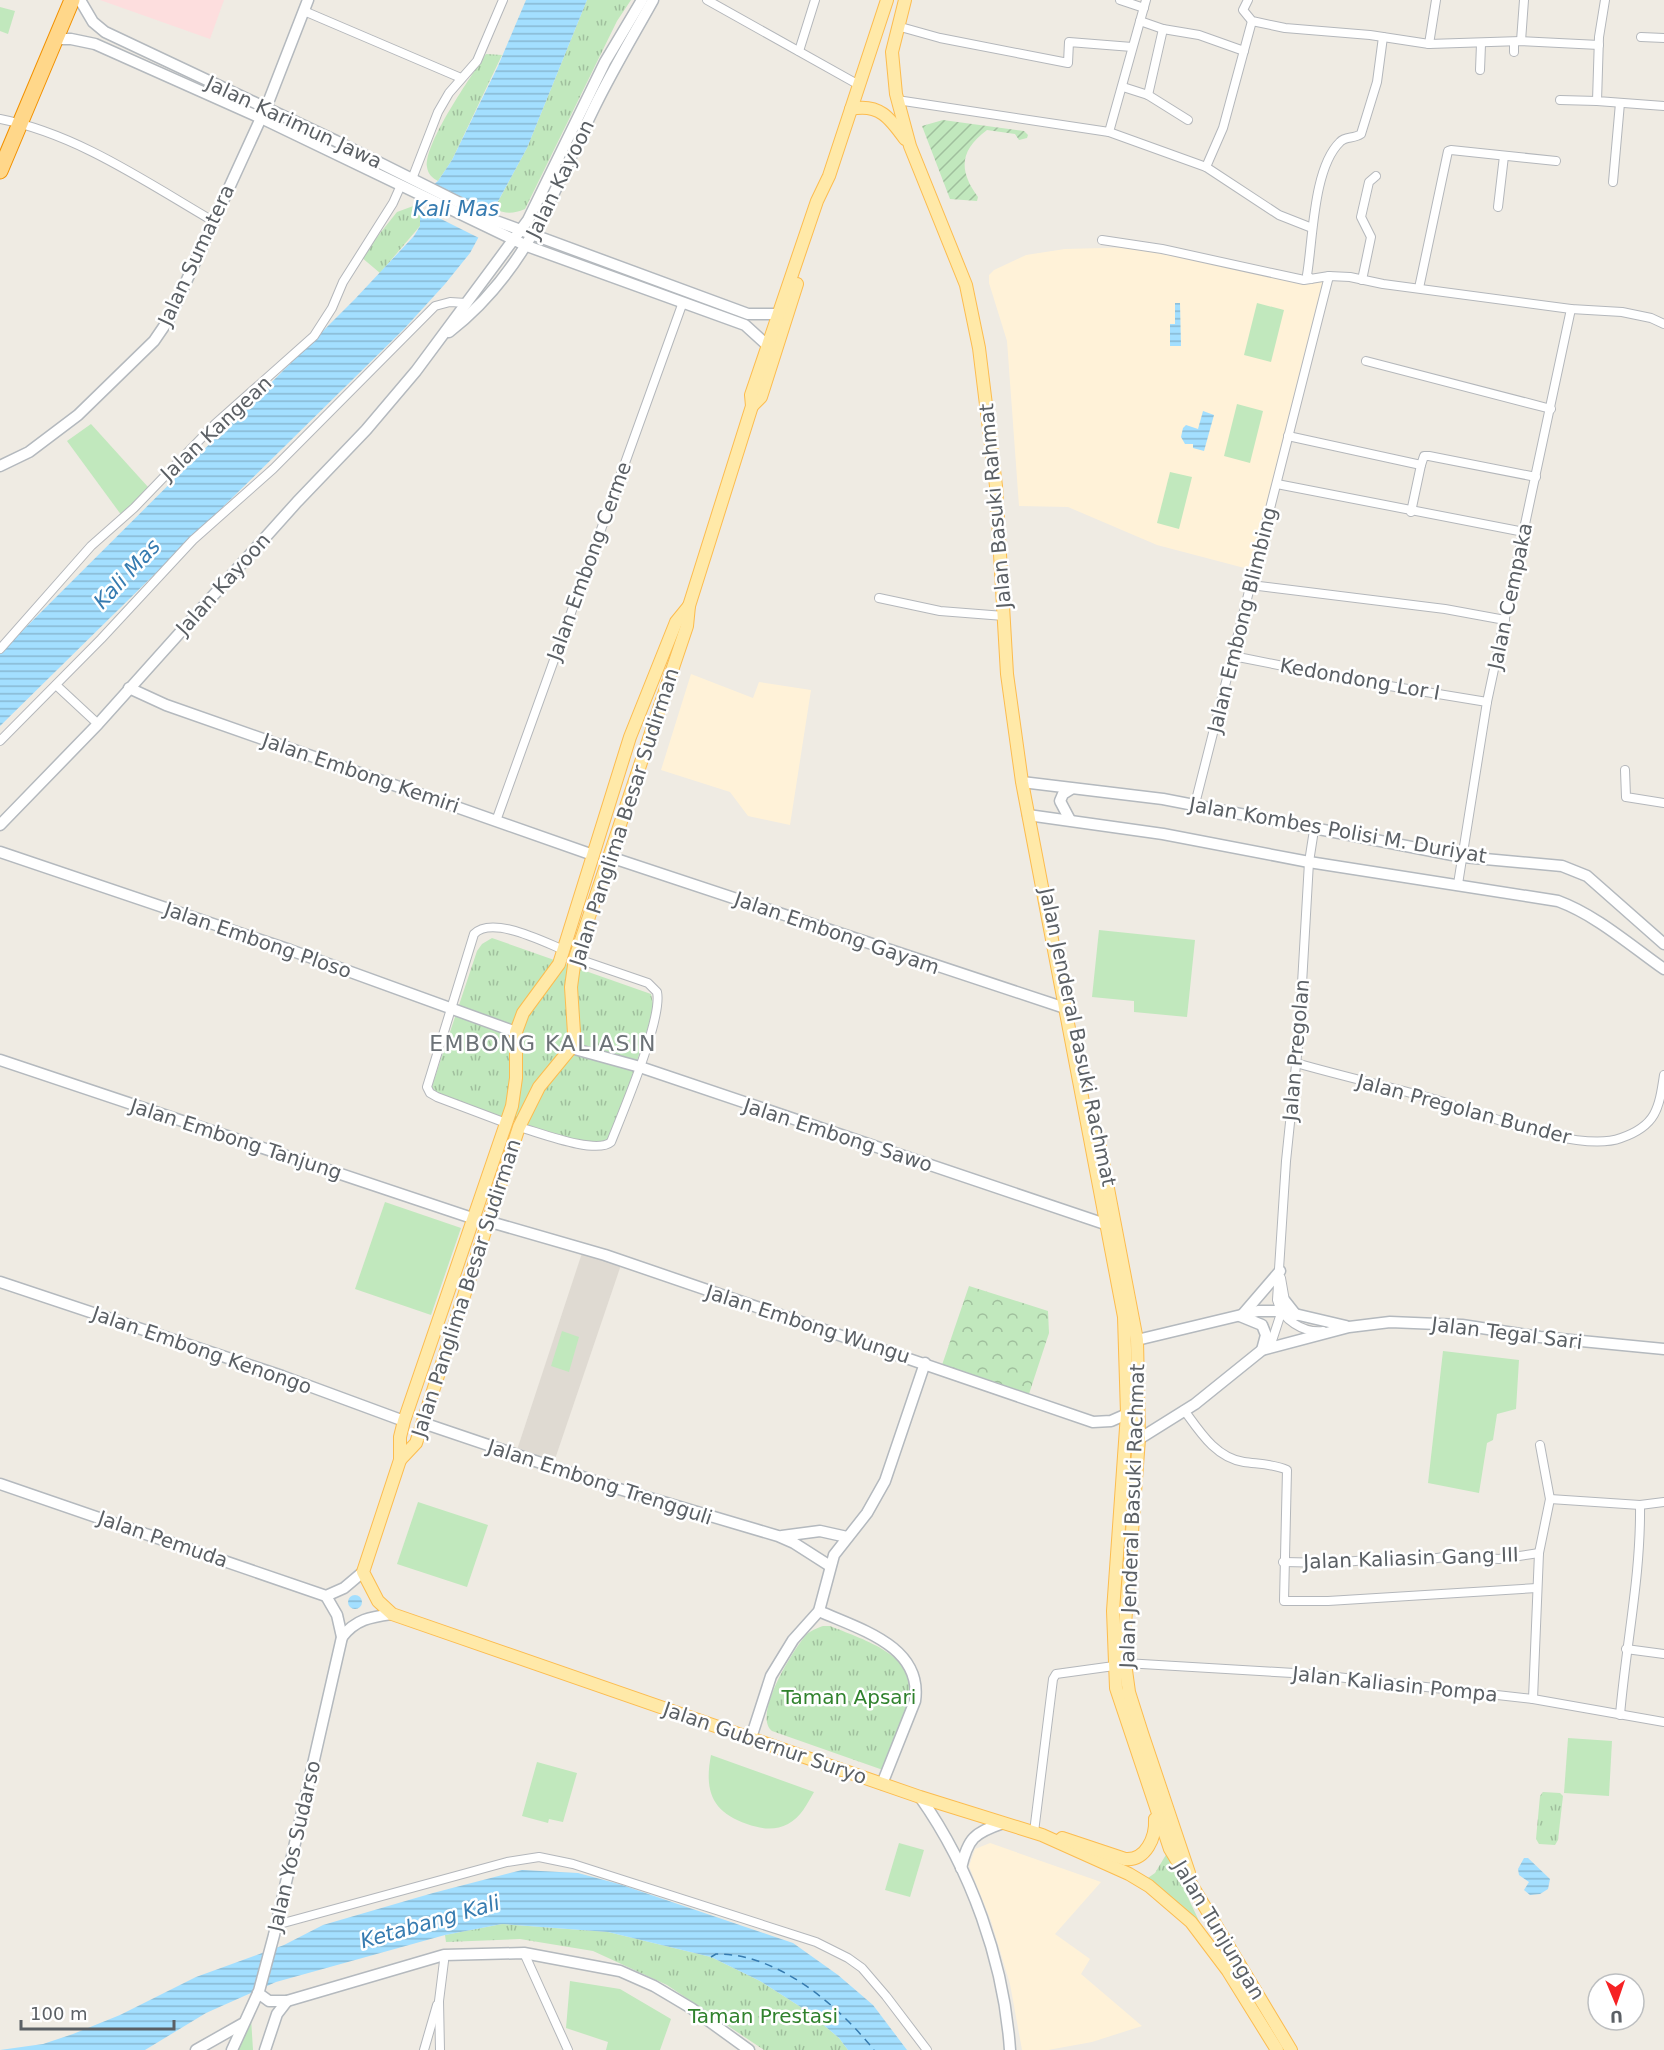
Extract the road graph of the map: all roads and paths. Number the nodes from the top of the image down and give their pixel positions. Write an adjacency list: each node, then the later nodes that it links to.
1 (72, 0): 25 (highway)
2 (80, 0): 34 (street, Jalan Karimun Jawa)
3 (308, 0): 17 (street, Jalan Sumatera)
4 (503, 0): 37 (street)
5 (642, 0): 66 (street, Jalan Kayoon)
6 (653, 0): 68 (street, Jalan Kayoon)
7 (707, 0): 31 (street)
8 (815, 0): 31 (street)
9 (887, 0): 38 (main road)
10 (905, 0): 20 (main road)
11 (1120, 0): 15 (street)
12 (1436, 0): 27 (street)
13 (1524, 0): 26 (street)
14 (1605, 0): 29 (street)
15 (1145, 4): 18 (street)
16 (1246, 5): 19 (street)
17 (304, 11): 37 (street); 47 (street, Jalan Sumatera)
18 (1140, 21): 21 (street); 30 (street)
19 (1252, 21): 22 (street); 32 (street)
20 (897, 26): 30 (street); 41 (main road)
21 (1164, 29): 32 (street); 40 (street)
22 (1383, 37): 27 (street); 65 (street)
23 (1641, 37): 24 (street)
24 (1664, 38)
25 (57, 39): 35 (street, Jalan Karimun Jawa); 50 (highway)
26 (1518, 42): 28 (street); 29 (street); 33 (street)
27 (1429, 44): 28 (street)
28 (1480, 44): 36 (street)
29 (1599, 45): 43 (street)
30 (1132, 47): 39 (street)
31 (799, 51): 38 (street)
32 (1244, 51): 55 (street)
33 (1514, 52)
34 (146, 53): 35 (street); 47 (street, Jalan Karimun Jawa)
35 (141, 65): 47 (street, Jalan Karimun Jawa)
36 (1480, 70)
37 (461, 78): 59 (street)
38 (859, 85): 46 (main road)
39 (1123, 87): 40 (street); 51 (street)
40 (1148, 95): 49 (street)
41 (897, 100): 51 (street); 52 (main road)
42 (1560, 100): 43 (street)
43 (1597, 101): 44 (street)
44 (1620, 103): 45 (street); 60 (street)
45 (1664, 106)
46 (851, 109): 52 (main road); 57 (main road)
47 (263, 113): 59 (street, Jalan Karimun Jawa); 61 (street, Jalan Karimun Jawa); 64 (street, Jalan Sumatera)
48 (0, 119): 50 (street)
49 (1188, 120)
50 (21, 124): 56 (highway); 64 (street)
51 (1109, 132): 55 (street)
52 (910, 146): 93 (main road, Jalan Basuki Rahmat)
53 (1504, 156): 54 (street); 63 (street); 72 (street)
54 (1556, 161)
55 (1206, 167): 65 (street)
56 (0, 171)
57 (829, 176): 76 (main road, Jalan Panglima Besar Sudirman); 81 (main road, Jalan Panglima Besar Sudirman)
58 (1376, 176): 71 (street)
59 (412, 179): 62 (street, Jalan Karimun Jawa)
60 (1612, 183)
61 (401, 185): 62 (street, Jalan Karimun Jawa); 95 (street, Jalan Kangean)
62 (424, 191): 66 (street, Jalan Karimun Jawa)
63 (1498, 207)
64 (213, 221): 85 (street, Jalan Sumatera)
65 (1312, 228): 70 (street)
66 (516, 236): 68 (street, Jalan Karimun Jawa); 74 (street, Jalan Kayoon)
67 (1102, 240): 70 (street)
68 (530, 242): 73 (street); 76 (street); 78 (street, Jalan Kayoon)
69 (1329, 276): 70 (street); 71 (street); 83 (street, Jalan Embong Blimbing)
70 (1311, 279)
71 (1362, 280): 72 (street)
72 (1419, 288): 75 (street)
73 (683, 302): 79 (street); 109 (street, Jalan Embong Cerme)
74 (466, 303): 78 (street, Jalan Kayoon); 97 (street)
75 (1571, 309): 77 (street); 82 (street, Jalan Cempaka)
76 (777, 314): 79 (main road, Jalan Panglima Besar Sudirman)
77 (1664, 324)
78 (441, 338): 98 (street, Jalan Kayoon)
79 (767, 345): 81 (main road, Jalan Panglima Besar Sudirman)
80 (1366, 361): 82 (street)
81 (752, 406): 92 (main road, Jalan Panglima Besar Sudirman)
82 (1551, 409): 86 (street, Jalan Cempaka)
83 (1288, 436): 84 (street); 87 (street, Jalan Embong Blimbing)
84 (1421, 465): 86 (street); 88 (street)
85 (0, 466)
86 (1536, 477): 89 (street, Jalan Cempaka)
87 (1277, 484): 88 (street); 90 (street, Jalan Embong Blimbing)
88 (1411, 512): 89 (street)
89 (1524, 532): 94 (street, Jalan Cempaka)
90 (1251, 585): 94 (street); 96 (street, Jalan Embong Blimbing)
91 (879, 598): 93 (street)
92 (689, 606): 114 (main road, Jalan Panglima Besar Sudirman); 115 (main road, Jalan Panglima Besar Sudirman)
93 (1004, 616): 103 (main road, Jalan Basuki Rahmat)
94 (1505, 620): 99 (street, Jalan Cempaka)
95 (0, 650)
96 (1233, 656): 99 (street, Kedondong Lor I); 106 (street, Jalan Embong Blimbing)
97 (56, 685): 100 (street); 101 (street)
98 (129, 688): 100 (street, Jalan Kayoon); 109 (street, Jalan Embong Kemiri)
99 (1487, 702): 116 (street, Jalan Cempaka)
100 (98, 724): 110 (street, Jalan Kayoon)
101 (0, 741)
102 (1625, 770): 105 (street)
103 (1022, 782): 104 (street, Jalan Kombes Polisi M. Duriyat); 107 (main road, Jalan Basuki Rahmat)
104 (1071, 789): 106 (street, Jalan Kombes Polisi M. Duriyat); 108 (street)
105 (1664, 803)
106 (1195, 804): 111 (street, Jalan Kombes Polisi M. Duriyat)
107 (1028, 815): 108 (street, Jalan Kombes Polisi M. Duriyat); 112 (main road, Jalan Jenderal Basuki Rachmat)
108 (1070, 820): 117 (street, Jalan Kombes Polisi M. Duriyat)
109 (496, 821): 114 (street, Jalan Embong Kemiri)
110 (0, 825)
111 (1314, 830): 116 (street, Jalan Kombes Polisi M. Duriyat); 117 (street, Jalan Pregolan)
112 (1033, 831): 124 (main road, Jalan Jenderal Basuki Rachmat); 141 (main road, Jalan Jenderal Basuki Rachmat)
113 (0, 852): 123 (street, Jalan Embong Ploso)
114 (593, 855): 120 (main road, Jalan Panglima Besar Sudirman)
115 (610, 857): 121 (main road, Jalan Panglima Besar Sudirman); 124 (street, Jalan Embong Gayam)
116 (1463, 857): 118 (street, Jalan Cempaka); 119 (street, Jalan Kombes Polisi M. Duriyat)
117 (1309, 861): 118 (street, Jalan Kombes Polisi M. Duriyat); 128 (street, Jalan Pregolan)
118 (1458, 884): 122 (street, Jalan Kombes Polisi M. Duriyat)
119 (1664, 944)
120 (564, 950): 123 (street); 125 (main road, Jalan Panglima Besar Sudirman)
121 (576, 958): 126 (main road, Jalan Panglima Besar Sudirman); 129 (street)
122 (1664, 969)
123 (451, 1008): 125 (street, Jalan Embong Ploso); 131 (street)
124 (1065, 1008): 135 (main road, Jalan Jenderal Basuki Rachmat)
125 (516, 1032): 131 (main road, Jalan Panglima Besar Sudirman)
126 (571, 1048): 129 (street, Jalan Embong Sawo); 132 (main road, Jalan Panglima Besar Sudirman)
127 (0, 1060): 133 (street, Jalan Embong Tanjung)
128 (1296, 1064): 130 (street, Jalan Pregolan Bunder); 136 (street, Jalan Pregolan)
129 (640, 1067): 132 (street); 135 (street, Jalan Embong Sawo)
130 (1664, 1076)
131 (506, 1123): 133 (main road, Jalan Panglima Besar Sudirman)
132 (519, 1127): 134 (main road, Jalan Panglima Besar Sudirman)
133 (472, 1218): 147 (main road, Jalan Panglima Besar Sudirman)
134 (487, 1221): 144 (street, Jalan Embong Wungu); 148 (main road, Jalan Panglima Besar Sudirman)
135 (1105, 1224): 146 (main road, Jalan Jenderal Basuki Rachmat)
136 (1280, 1270): 138 (street, Jalan Pregolan); 139 (street)
137 (0, 1282): 147 (street, Jalan Embong Kenongo)
138 (1283, 1306): 139 (street); 140 (street); 140 (street); 142 (street, Jalan Pregolan)
139 (1240, 1315): 141 (street); 142 (street)
140 (1350, 1327): 142 (street); 143 (street, Jalan Tegal Sari)
141 (1137, 1340): 149 (main road, Jalan Jenderal Basuki Rachmat)
142 (1266, 1349): 145 (street)
143 (1664, 1349)
144 (925, 1363): 146 (street, Jalan Embong Wungu); 157 (street)
145 (1185, 1410): 149 (street); 159 (street)
146 (1127, 1413): 169 (main road, Jalan Jenderal Basuki Rachmat)
147 (404, 1421): 151 (main road, Jalan Panglima Besar Sudirman)
148 (423, 1423): 151 (main road, Jalan Panglima Besar Sudirman); 156 (street, Jalan Embong Trengguli)
149 (1139, 1439): 169 (main road, Jalan Jenderal Basuki Rachmat)
150 (1540, 1445): 153 (street)
151 (400, 1460): 161 (main road, Jalan Panglima Besar Sudirman)
152 (1, 1488): 163 (street, Jalan Pemuda)
153 (1550, 1499): 155 (street); 158 (street)
154 (1664, 1502): 155 (street)
155 (1640, 1505): 167 (street)
156 (778, 1536): 157 (street, Jalan Embong Trengguli); 160 (street, Jalan Embong Trengguli)
157 (847, 1537): 160 (street)
158 (1539, 1553): 159 (street, Jalan Kaliasin Gang III); 162 (street)
159 (1283, 1562): 162 (street)
160 (830, 1566): 164 (street)
161 (363, 1572): 163 (street); 165 (main road)
162 (1537, 1588): 170 (street)
163 (326, 1596): 166 (street)
164 (819, 1611): 173 (street); 174 (street)
165 (392, 1614): 166 (street, Jalan Gubernur Suryo); 173 (main road, Jalan Gubernur Suryo)
166 (342, 1637): 182 (street, Jalan Yos Sudarso)
167 (1626, 1649): 168 (street); 171 (street)
168 (1664, 1654)
169 (1119, 1664): 170 (street, Jalan Kaliasin Pompa); 176 (main road, Jalan Jenderal Basuki Rachmat); 178 (street, Jalan Kaliasin Pompa); 181 (main road, Jalan Jenderal Basuki Rachmat)
170 (1533, 1700): 171 (street, Jalan Kaliasin Pompa)
171 (1620, 1715): 172 (street, Jalan Kaliasin Pompa)
172 (1664, 1722)
173 (750, 1738): 174 (main road, Jalan Gubernur Suryo)
174 (882, 1784): 175 (main road, Jalan Gubernur Suryo)
175 (920, 1797): 177 (main road, Jalan Gubernur Suryo); 179 (street)
176 (1155, 1806): 178 (main road); 181 (main road, Jalan Tunjungan)
177 (1003, 1823): 178 (main road, Jalan Gubernur Suryo); 179 (street)
178 (1038, 1834): 180 (main road, Jalan Gubernur Suryo)
179 (961, 1869): 199 (street)
180 (1134, 1877): 200 (main road, Jalan Tunjungan)
181 (1191, 1880): 201 (main road, Jalan Tunjungan)
182 (275, 1930): 187 (street, Jalan Yos Sudarso); 198 (street)
183 (456, 1953): 184 (street); 185 (street); 186 (street)
184 (524, 1953): 196 (street); 197 (street)
185 (431, 1958): 186 (street); 188 (street)
186 (444, 1961): 189 (street)
187 (258, 1992): 188 (street); 190 (street, Jalan Yos Sudarso)
188 (287, 2001): 193 (street)
189 (439, 2001): 194 (street); 195 (street)
190 (242, 2024): 191 (street); 192 (street, Jalan Yos Sudarso)
191 (196, 2050)
192 (232, 2050)
193 (265, 2050)
194 (424, 2050)
195 (440, 2050)
196 (568, 2050)
197 (749, 2050)
198 (927, 2050)
199 (1010, 2050)
200 (1277, 2050)
201 (1291, 2050)

